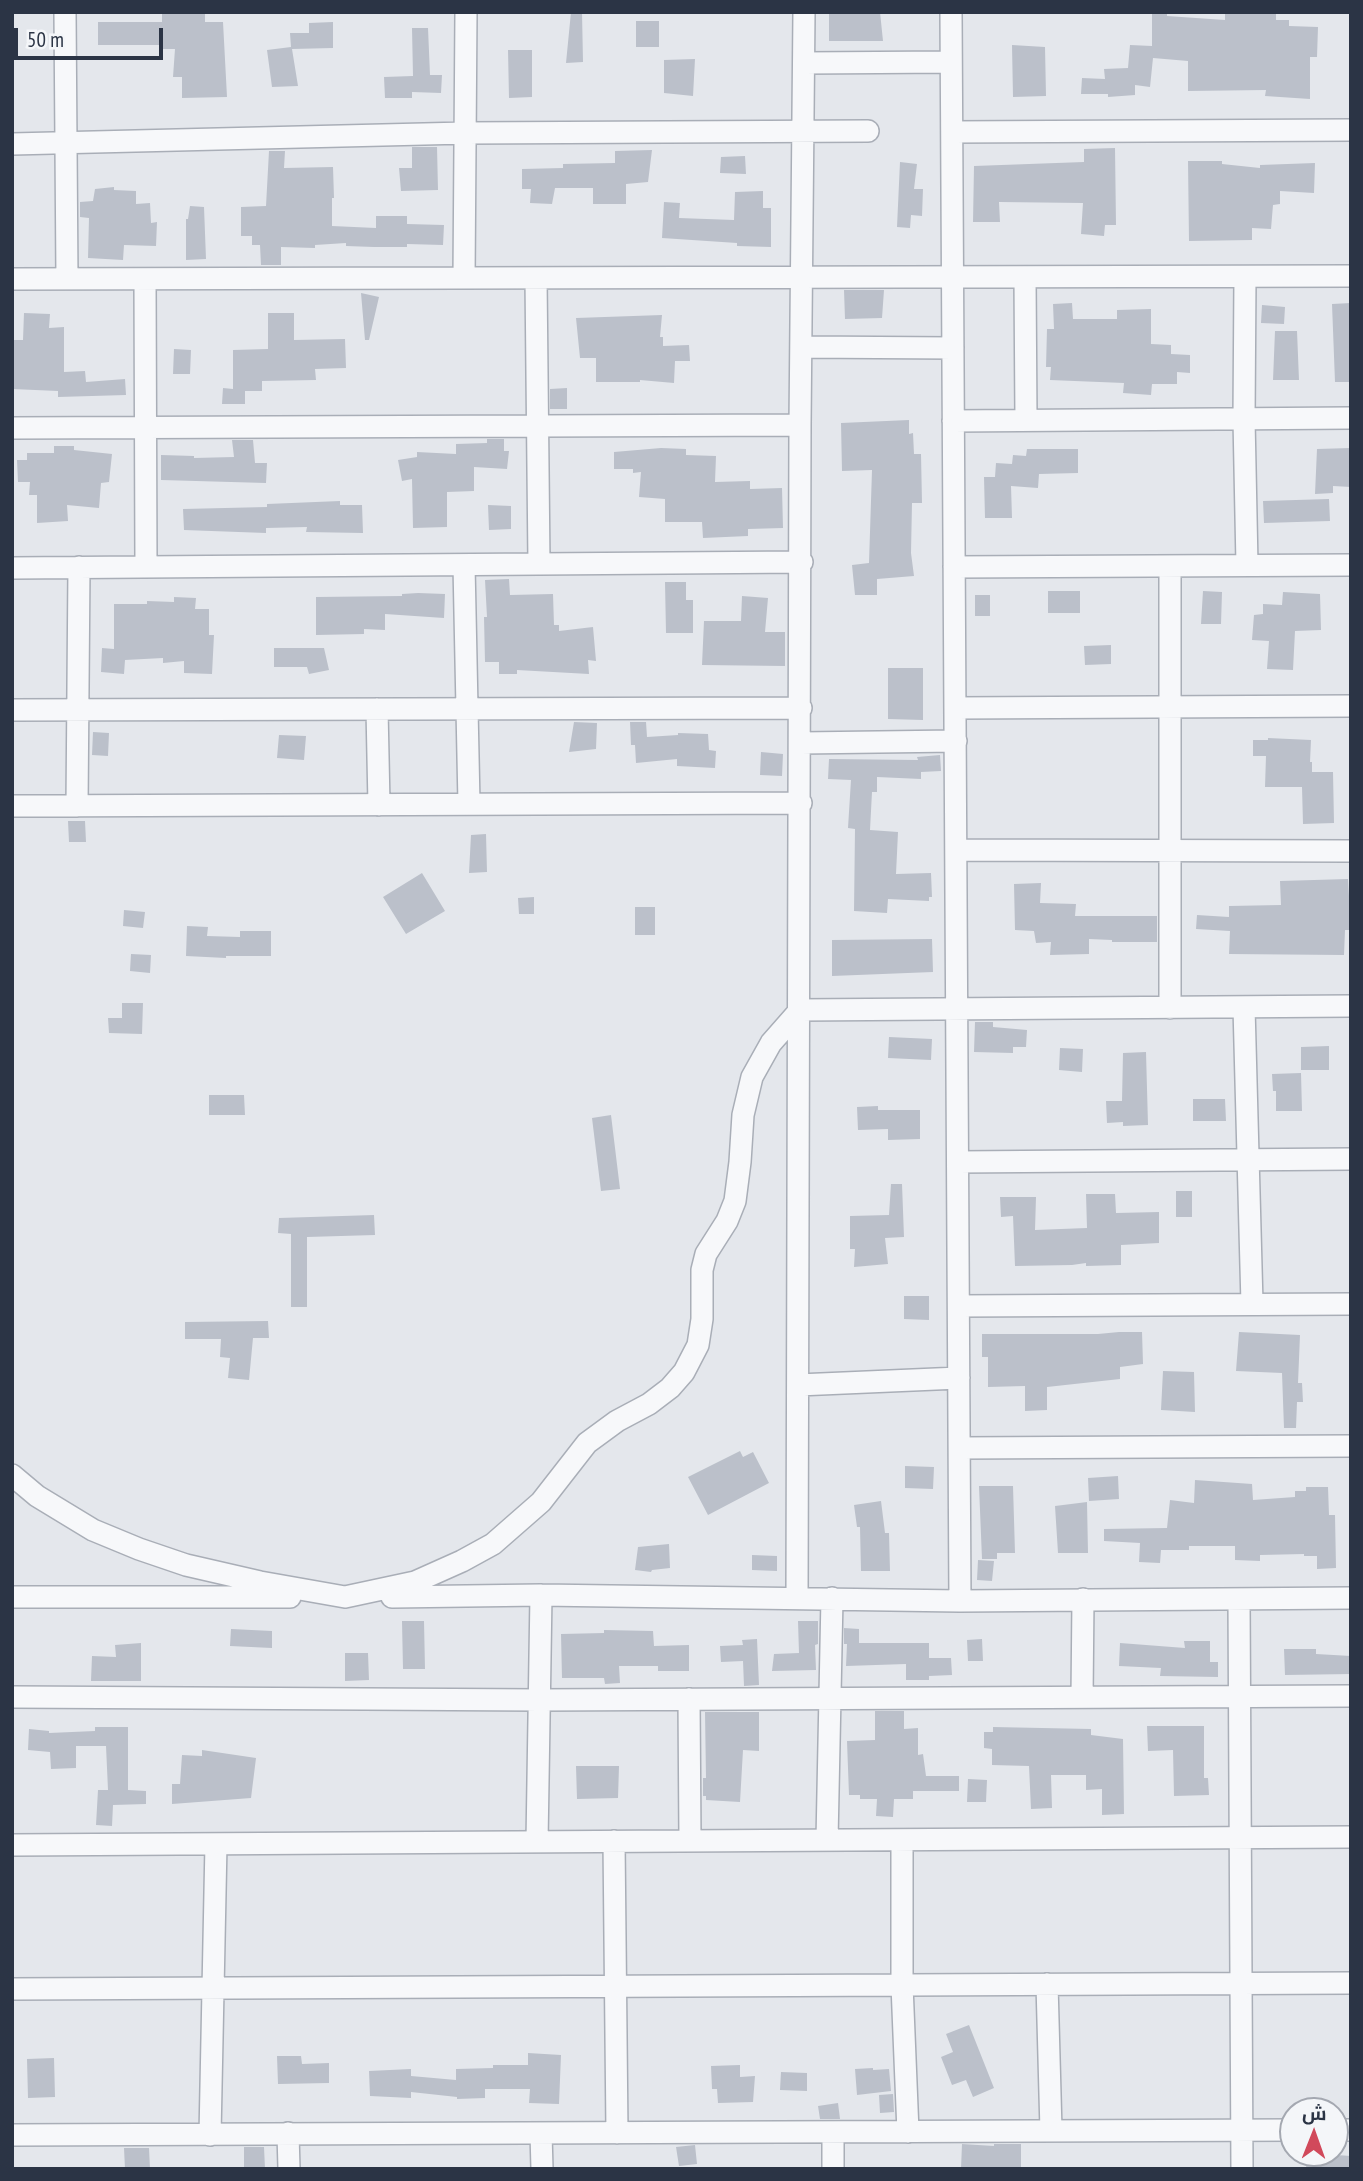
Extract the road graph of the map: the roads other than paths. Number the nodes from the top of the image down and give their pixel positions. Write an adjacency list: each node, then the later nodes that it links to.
1 (65, 12): 12 (street)
2 (466, 12): 11 (street)
3 (804, 12): 6 (street)
4 (951, 12): 5 (street)
5 (951, 62): 6 (street); 10 (street)
6 (804, 63): 9 (street)
7 (1351, 130): 10 (street)
8 (868, 131): 9 (street)
9 (803, 132): 11 (street); 15 (street)
10 (952, 132): 23 (street)
11 (465, 133): 12 (street); 17 (street)
12 (66, 141): 13 (street); 21 (street)
13 (12, 144)
14 (1351, 276): 16 (street)
15 (803, 277): 18 (street); 23 (street); 24 (street)
16 (1245, 277): 19 (street); 27 (street)
17 (464, 278): 18 (street); 22 (street)
18 (536, 278): 31 (street)
19 (1025, 278): 23 (street); 28 (street)
20 (12, 279): 21 (street)
21 (67, 279): 22 (street)
22 (145, 279): 32 (street)
23 (953, 279): 25 (street)
24 (802, 347): 25 (street); 30 (street)
25 (953, 348): 29 (street)
26 (1351, 418): 27 (street)
27 (1244, 419): 28 (street); 37 (street)
28 (1026, 420): 29 (street)
29 (953, 421): 42 (street)
30 (800, 425): 31 (street); 34 (street)
31 (538, 426): 32 (street); 35 (street)
32 (144, 427): 33 (street); 41 (street)
33 (12, 428)
34 (802, 562): 35 (street); 46 (street)
35 (539, 564): 36 (street)
36 (464, 565): 41 (street); 49 (street)
37 (1247, 565): 38 (street); 39 (street)
38 (1351, 565)
39 (1170, 566): 42 (street); 45 (street)
40 (79, 567): 41 (street); 43 (street); 51 (street)
41 (146, 567)
42 (954, 567): 47 (street)
43 (12, 568)
44 (1351, 706): 45 (street)
45 (1170, 707): 47 (street); 60 (street)
46 (801, 708): 49 (street); 53 (street)
47 (955, 708): 52 (street)
48 (377, 709): 49 (street); 51 (street); 56 (street)
49 (467, 709): 55 (street)
50 (12, 710): 51 (street)
51 (79, 710): 58 (street)
52 (956, 741): 53 (street); 59 (street)
53 (801, 743): 54 (street)
54 (801, 803): 55 (street); 66 (street)
55 (469, 804): 56 (street)
56 (379, 805): 58 (street)
57 (12, 806): 58 (street)
58 (77, 806)
59 (956, 850): 60 (street); 65 (street)
60 (1170, 851): 61 (street); 64 (street)
61 (1351, 851)
62 (1351, 1006): 63 (street)
63 (1244, 1007): 64 (street); 68 (street)
64 (1170, 1008): 65 (street)
65 (957, 1009): 66 (street); 69 (street)
66 (800, 1010): 74 (street); 80 (street)
67 (1351, 1159): 68 (street)
68 (1248, 1160): 69 (street); 70 (street)
69 (958, 1162): 72 (street)
70 (1252, 1304): 71 (street); 72 (street)
71 (1351, 1304)
72 (959, 1306): 73 (street)
73 (959, 1378): 74 (street); 76 (street)
74 (798, 1385): 81 (street)
75 (1351, 1446): 76 (street)
76 (960, 1448): 86 (street)
77 (12, 1475): 80 (street)
78 (541, 1595): 80 (street); 81 (street); 93 (street)
79 (12, 1597): 80 (street)
80 (345, 1597)
81 (797, 1598): 82 (street)
82 (832, 1598): 86 (street); 91 (street)
83 (1351, 1598): 85 (street)
84 (1083, 1599): 85 (street); 86 (street); 90 (street)
85 (1239, 1599): 88 (street)
86 (960, 1601)
87 (12, 1696): 93 (street)
88 (1240, 1696): 89 (street); 90 (street); 95 (street)
89 (1351, 1696)
90 (1082, 1697): 91 (street)
91 (830, 1698): 92 (street); 96 (street)
92 (689, 1699): 93 (street); 99 (street)
93 (540, 1700): 100 (street)
94 (1351, 1837): 95 (street)
95 (1240, 1838): 97 (street); 103 (street)
96 (827, 1840): 97 (street); 99 (street)
97 (902, 1840): 106 (street)
98 (614, 1841): 99 (street); 100 (street); 107 (street)
99 (690, 1841)
100 (537, 1842): 101 (street)
101 (216, 1844): 102 (street); 108 (street)
102 (12, 1845)
103 (1241, 1983): 104 (street); 105 (street); 112 (street)
104 (1351, 1983)
105 (1047, 1984): 106 (street); 111 (street)
106 (902, 1985): 107 (street); 114 (street)
107 (616, 1986): 108 (street); 117 (street)
108 (213, 1988): 109 (street); 118 (street)
109 (12, 1989)
110 (1279, 2130): 112 (street)
111 (1051, 2131): 112 (street); 114 (street)
112 (1242, 2131): 123 (street)
113 (833, 2132): 114 (street); 117 (street); 122 (street)
114 (908, 2132)
115 (288, 2133): 116 (street); 118 (street); 120 (street)
116 (541, 2133): 117 (street); 121 (street)
117 (617, 2133)
118 (210, 2134): 119 (street)
119 (12, 2135)
120 (289, 2169)
121 (541, 2169)
122 (834, 2169)
123 (1242, 2169)

